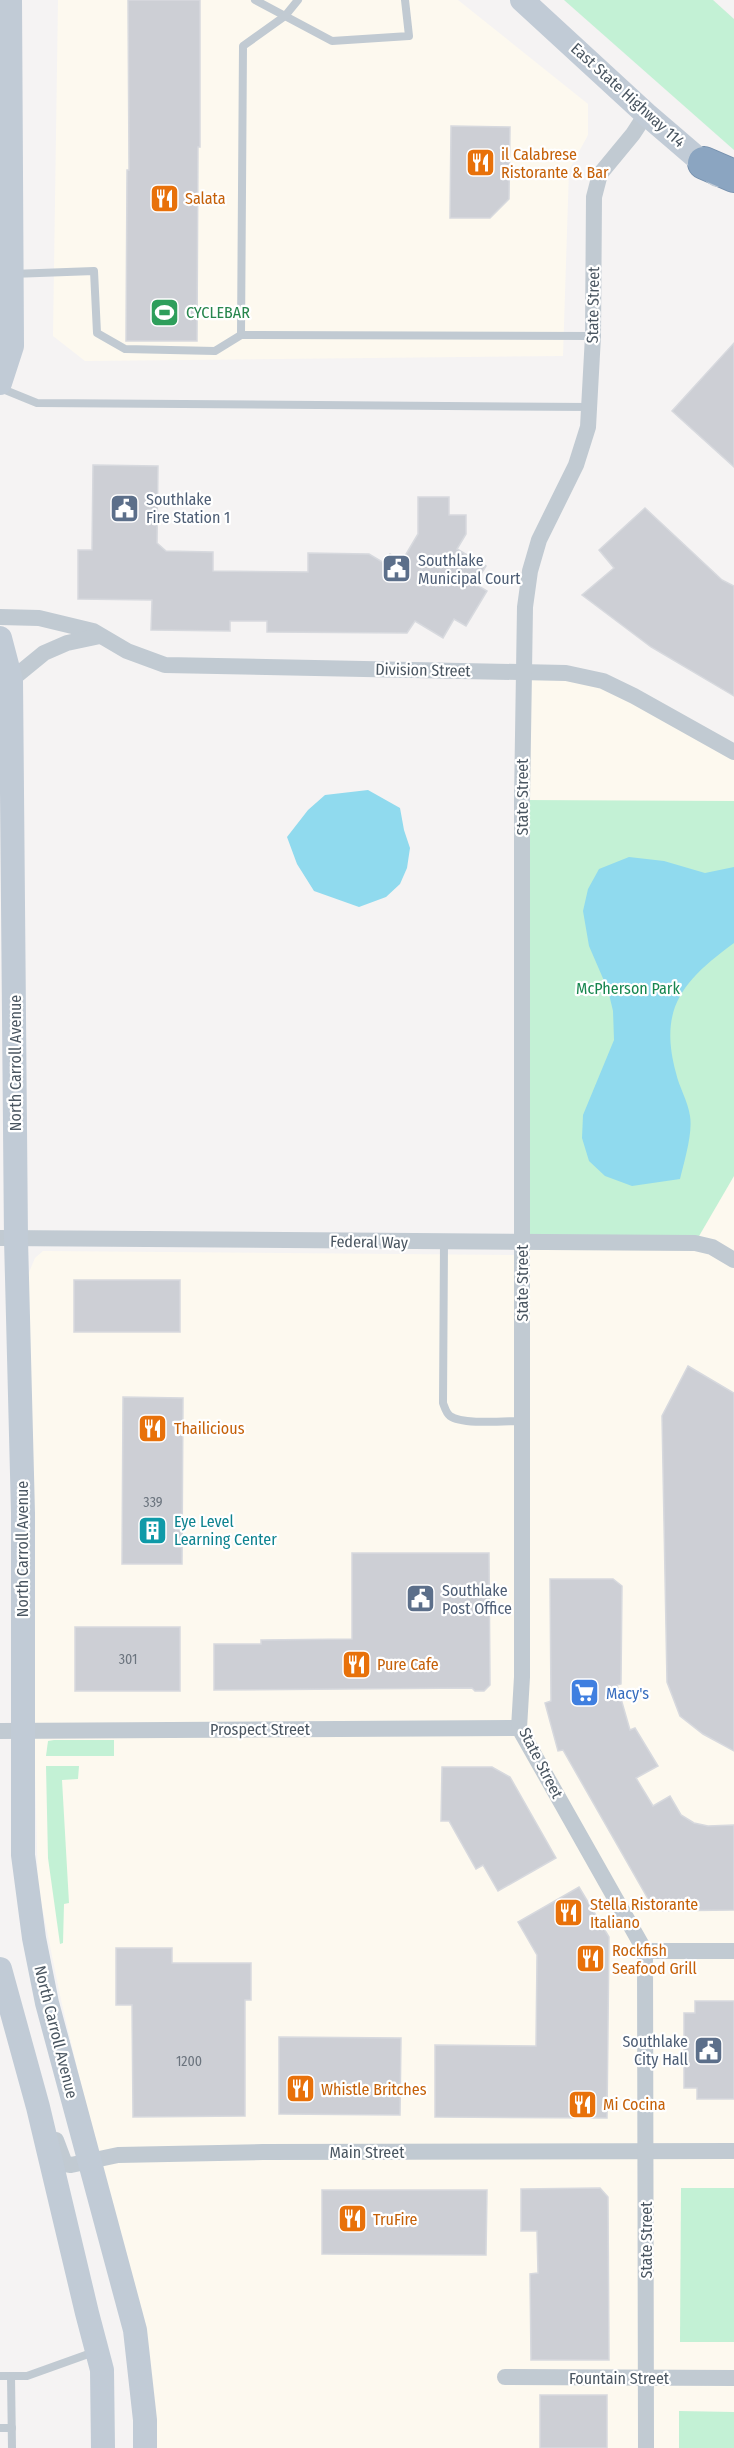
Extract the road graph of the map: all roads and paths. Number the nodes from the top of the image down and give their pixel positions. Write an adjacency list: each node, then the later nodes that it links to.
1 (10, 0): 11 (main road)
2 (255, 0): 6 (lane)
3 (298, 0): 6 (lane)
4 (405, 0): 6 (lane)
5 (522, 0): 7 (main road, East State Highway 114)
6 (285, 16): 12 (lane)
7 (646, 114): 8 (main road, East State Highway 114); 13 (street, State Street)
8 (704, 164): 9 (highway); 10 (main road, East State Highway 114)
9 (734, 176)
10 (734, 190)
11 (12, 274): 12 (lane); 14 (main road)
12 (241, 335): 13 (lane)
13 (593, 336): 16 (street, State Street)
14 (0, 383)
15 (0, 388): 16 (lane)
16 (589, 407): 20 (street, State Street)
17 (0, 617): 18 (street, Division Street)
18 (100, 636): 20 (street, Division Street); 21 (street)
19 (0, 638): 21 (main road, North Carroll Avenue)
20 (523, 672): 22 (street, Division Street); 25 (street, State Street)
21 (11, 680): 23 (main road, North Carroll Avenue)
22 (734, 752)
23 (8, 1239): 24 (street, Federal Way); 29 (main road, North Carroll Avenue)
24 (444, 1242): 25 (street, Federal Way); 27 (lane)
25 (521, 1243): 26 (street, Federal Way); 27 (street, State Street)
26 (734, 1260)
27 (522, 1421): 28 (street, State Street)
28 (519, 1728): 29 (street, Prospect Street); 30 (street, State Street)
29 (11, 1731): 36 (main road, North Carroll Avenue)
30 (645, 1951): 31 (street); 34 (street, State Street)
31 (734, 1951)
32 (0, 1969): 33 (main road)
33 (38, 2107): 36 (street, Main Street); 37 (main road)
34 (646, 2151): 35 (street, Main Street); 36 (street, Main Street); 41 (street, State Street)
35 (734, 2151)
36 (89, 2163): 47 (main road, North Carroll Avenue)
37 (97, 2350): 39 (lane); 46 (main road)
38 (0, 2376): 39 (lane)
39 (11, 2376): 44 (lane)
40 (505, 2377): 41 (street, Fountain Street)
41 (646, 2378): 42 (street, Fountain Street); 48 (street, State Street)
42 (734, 2378)
43 (0, 2428): 44 (lane)
44 (12, 2428): 45 (lane)
45 (12, 2448)
46 (104, 2448)
47 (145, 2448)
48 (646, 2448)

